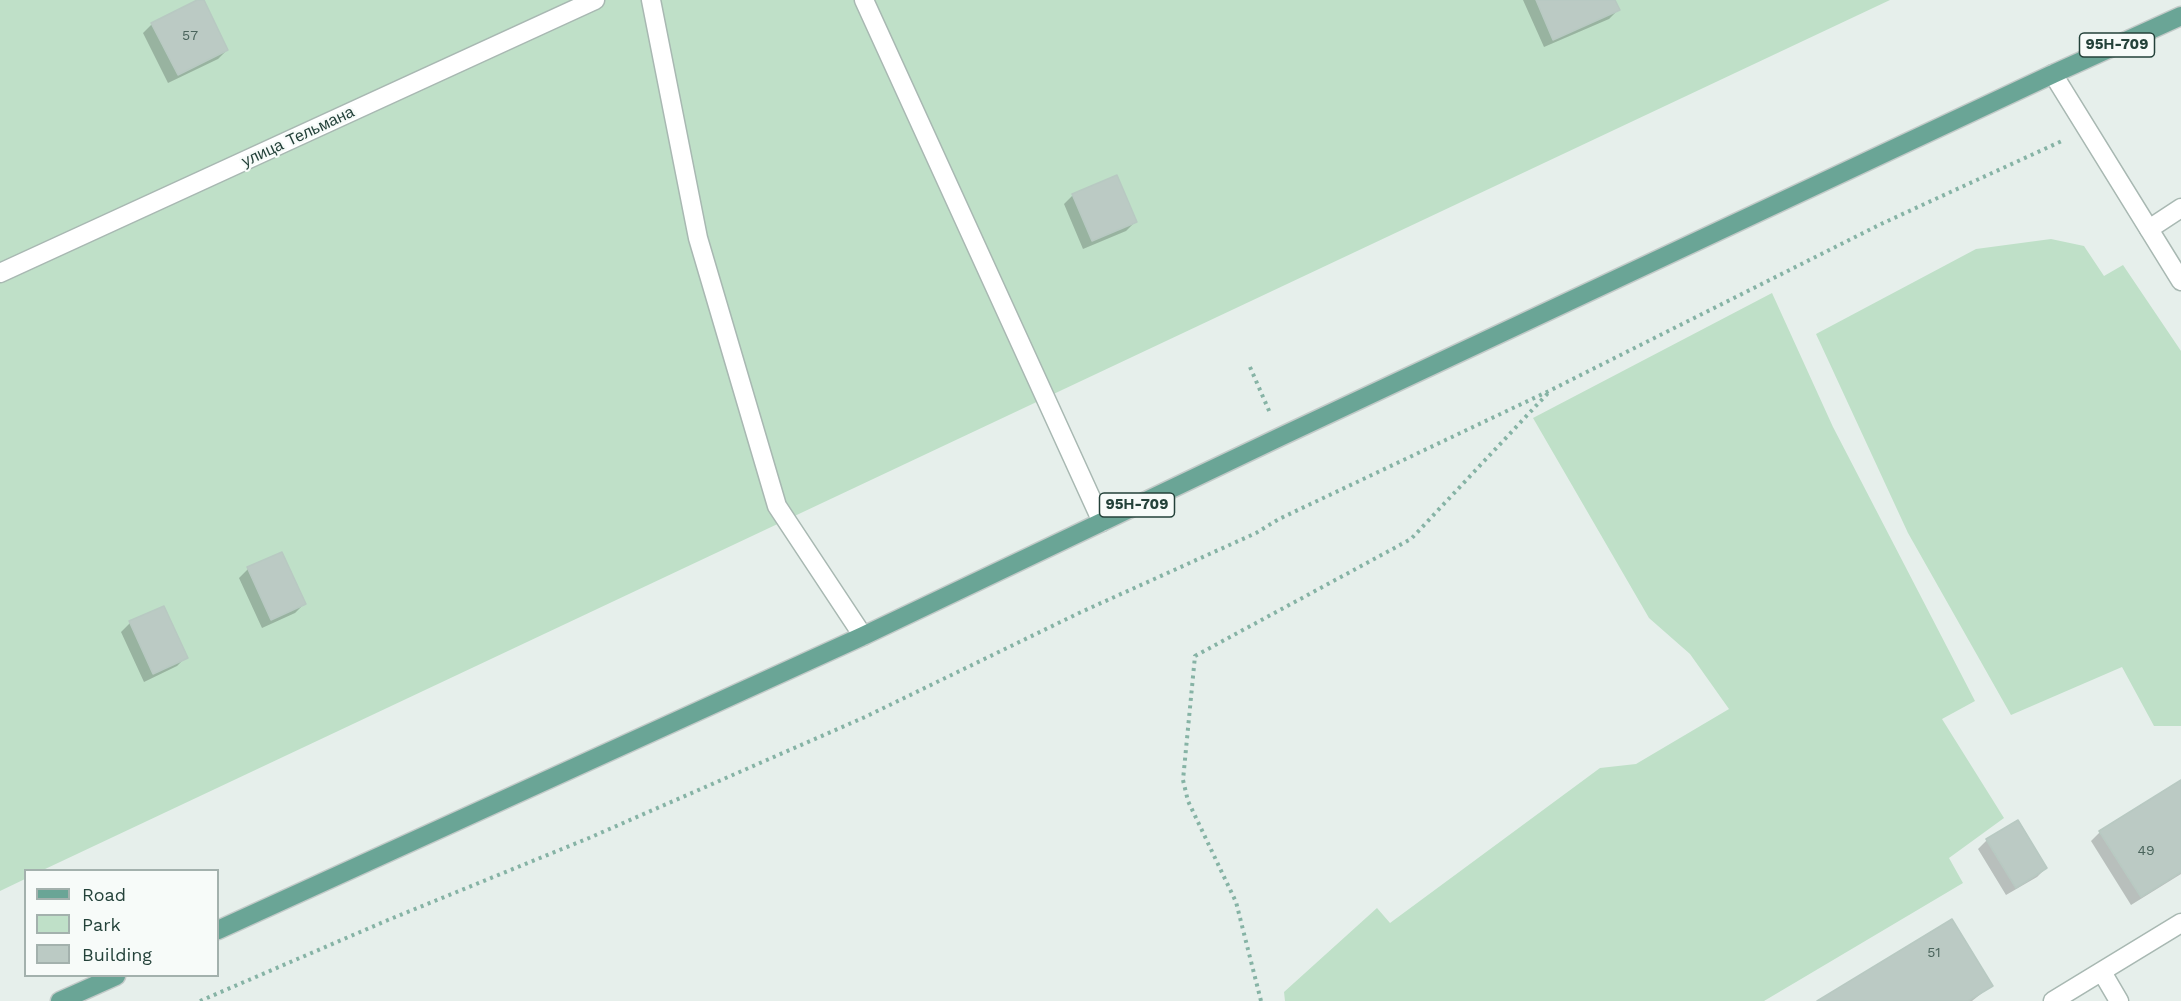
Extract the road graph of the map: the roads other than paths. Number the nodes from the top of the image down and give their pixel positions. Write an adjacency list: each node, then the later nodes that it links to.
1 (595, 0): 8 (street, улица Тельмана)
2 (651, 0): 11 (street)
3 (864, 0): 10 (street)
4 (2181, 16): 5 (main road, 95Н-709)
5 (2053, 74): 7 (street); 10 (main road, 95Н-709)
6 (2181, 208): 7 (street)
7 (2149, 229): 9 (street)
8 (0, 273)
9 (2181, 281)
10 (1102, 522): 11 (main road, 95Н-709)
11 (863, 636): 13 (main road, 95Н-709)
12 (2181, 923): 14 (street)
13 (219, 930)
14 (2102, 972): 17 (street); 18 (street)
15 (112, 977): 16 (main road)
16 (60, 1001)
17 (2053, 1001)
18 (2119, 1001)

